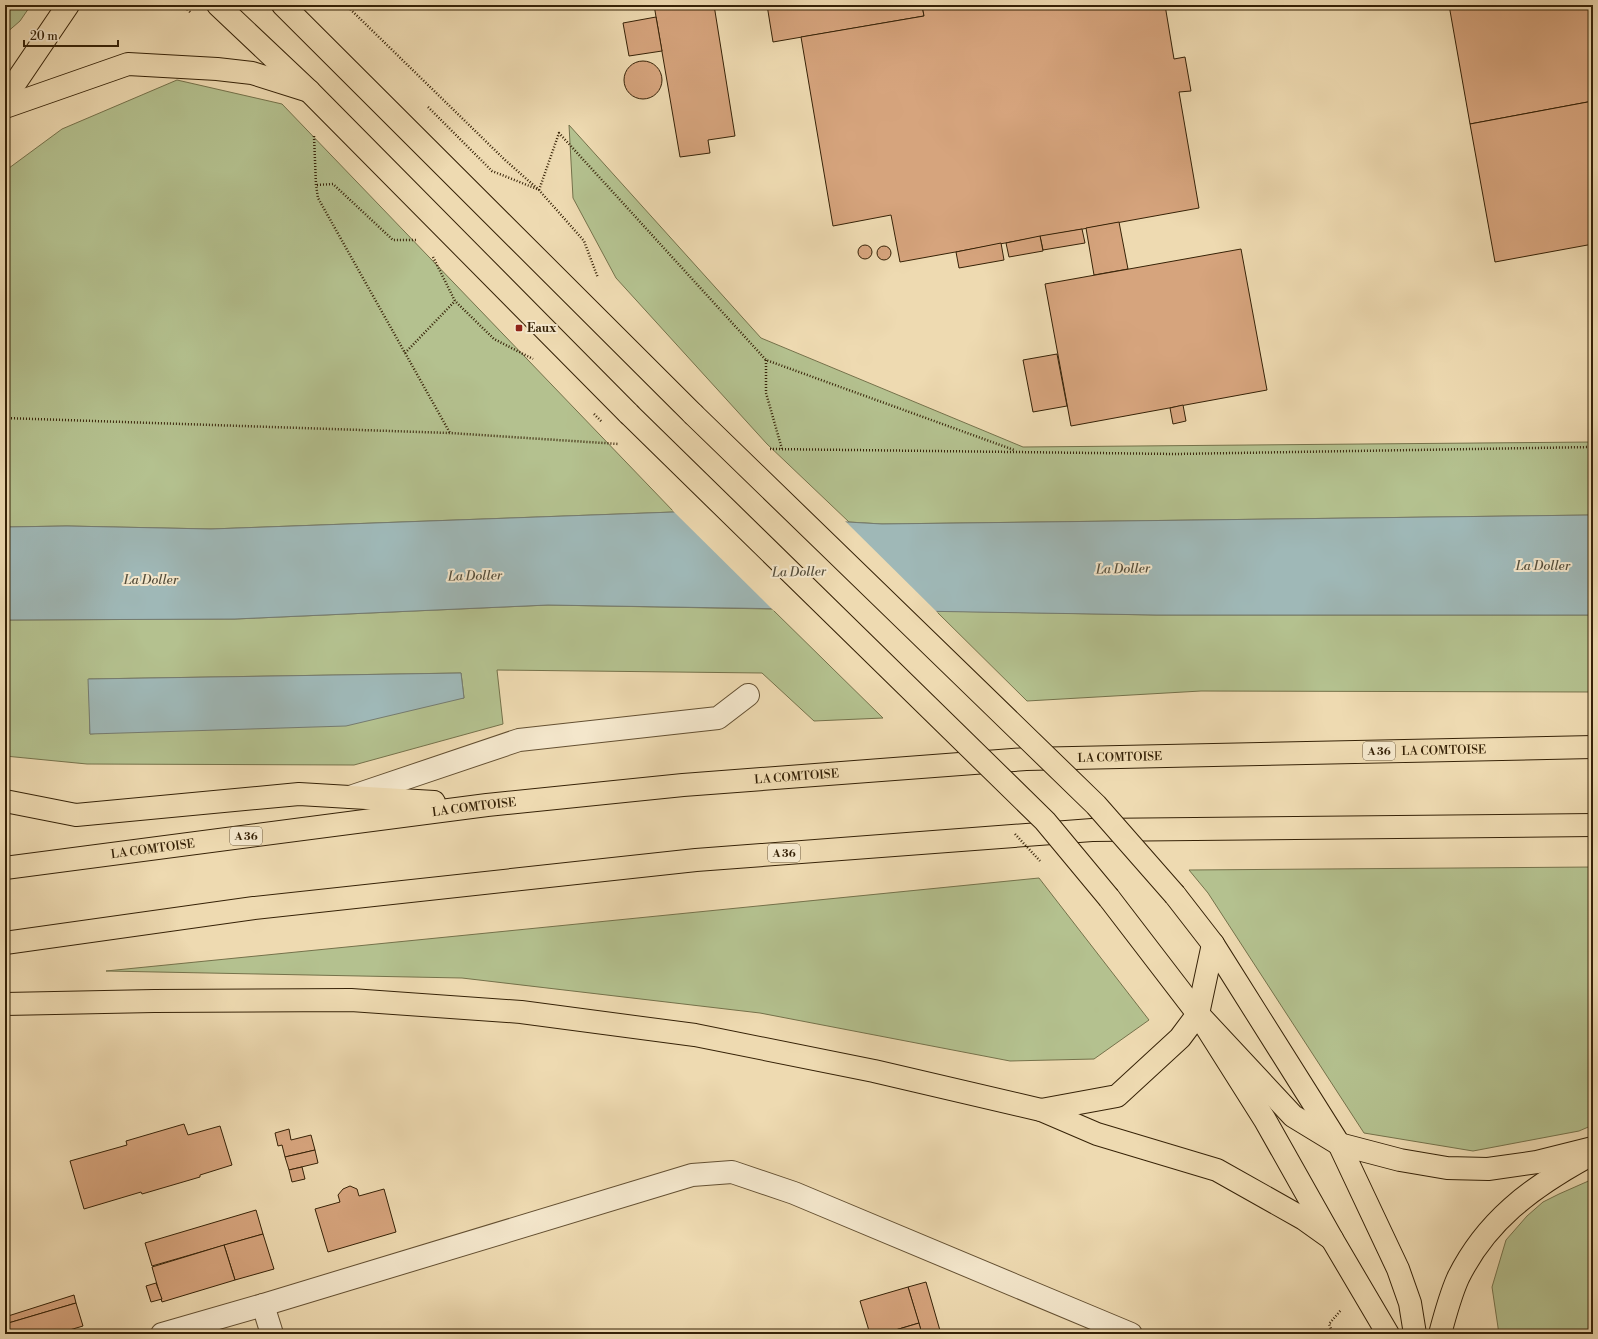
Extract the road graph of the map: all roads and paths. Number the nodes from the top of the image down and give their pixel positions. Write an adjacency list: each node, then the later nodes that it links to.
1 (68, 5): 6 (main road)
2 (218, 5): 5 (main road)
3 (284, 5): 36 (main road, bridge)
4 (346, 5): 11 (path)
5 (309, 91): 8 (main road); 38 (main road, bridge)
6 (5, 98)
7 (425, 105): 11 (path)
8 (5, 108)
9 (314, 134): 10 (path)
10 (316, 185): 12 (path); 16 (path)
11 (539, 190): 14 (path); 17 (path)
12 (424, 240)
13 (431, 253): 15 (path)
14 (599, 280)
15 (455, 301): 16 (path); 18 (path)
16 (404, 353): 22 (path)
17 (766, 360): 26 (path); 27 (path)
18 (537, 361)
19 (588, 409): 20 (path)
20 (594, 414)
21 (5, 418): 22 (path)
22 (450, 433): 23 (path)
23 (620, 444)
24 (1593, 447): 27 (path)
25 (766, 449): 26 (path)
26 (782, 449): 27 (path)
27 (1016, 451)
28 (748, 695): 30 (lane)
29 (1593, 747): 32 (main road, LA COMTOISE / A 36)
30 (350, 797): 31 (main road); 32 (main road)
31 (5, 801)
32 (487, 805): 34 (main road, LA COMTOISE / A 36)
33 (1593, 825): 35 (main road, A 36)
34 (5, 868)
35 (5, 943)
36 (1213, 944): 38 (main road); 40 (main road)
37 (5, 1004): 39 (main road)
38 (1198, 1014): 39 (main road); 40 (main road); 43 (main road)
39 (1041, 1110): 43 (main road)
40 (1340, 1144): 41 (main road); 51 (main road)
41 (1593, 1148)
42 (1593, 1153): 52 (main road)
43 (1332, 1239): 50 (main road)
44 (263, 1305): 46 (lane); 47 (lane); 48 (lane)
45 (1329, 1324): 49 (path)
46 (162, 1334)
47 (272, 1334)
48 (1130, 1334)
49 (1333, 1334)
50 (1388, 1334)
51 (1415, 1334)
52 (1440, 1334)

